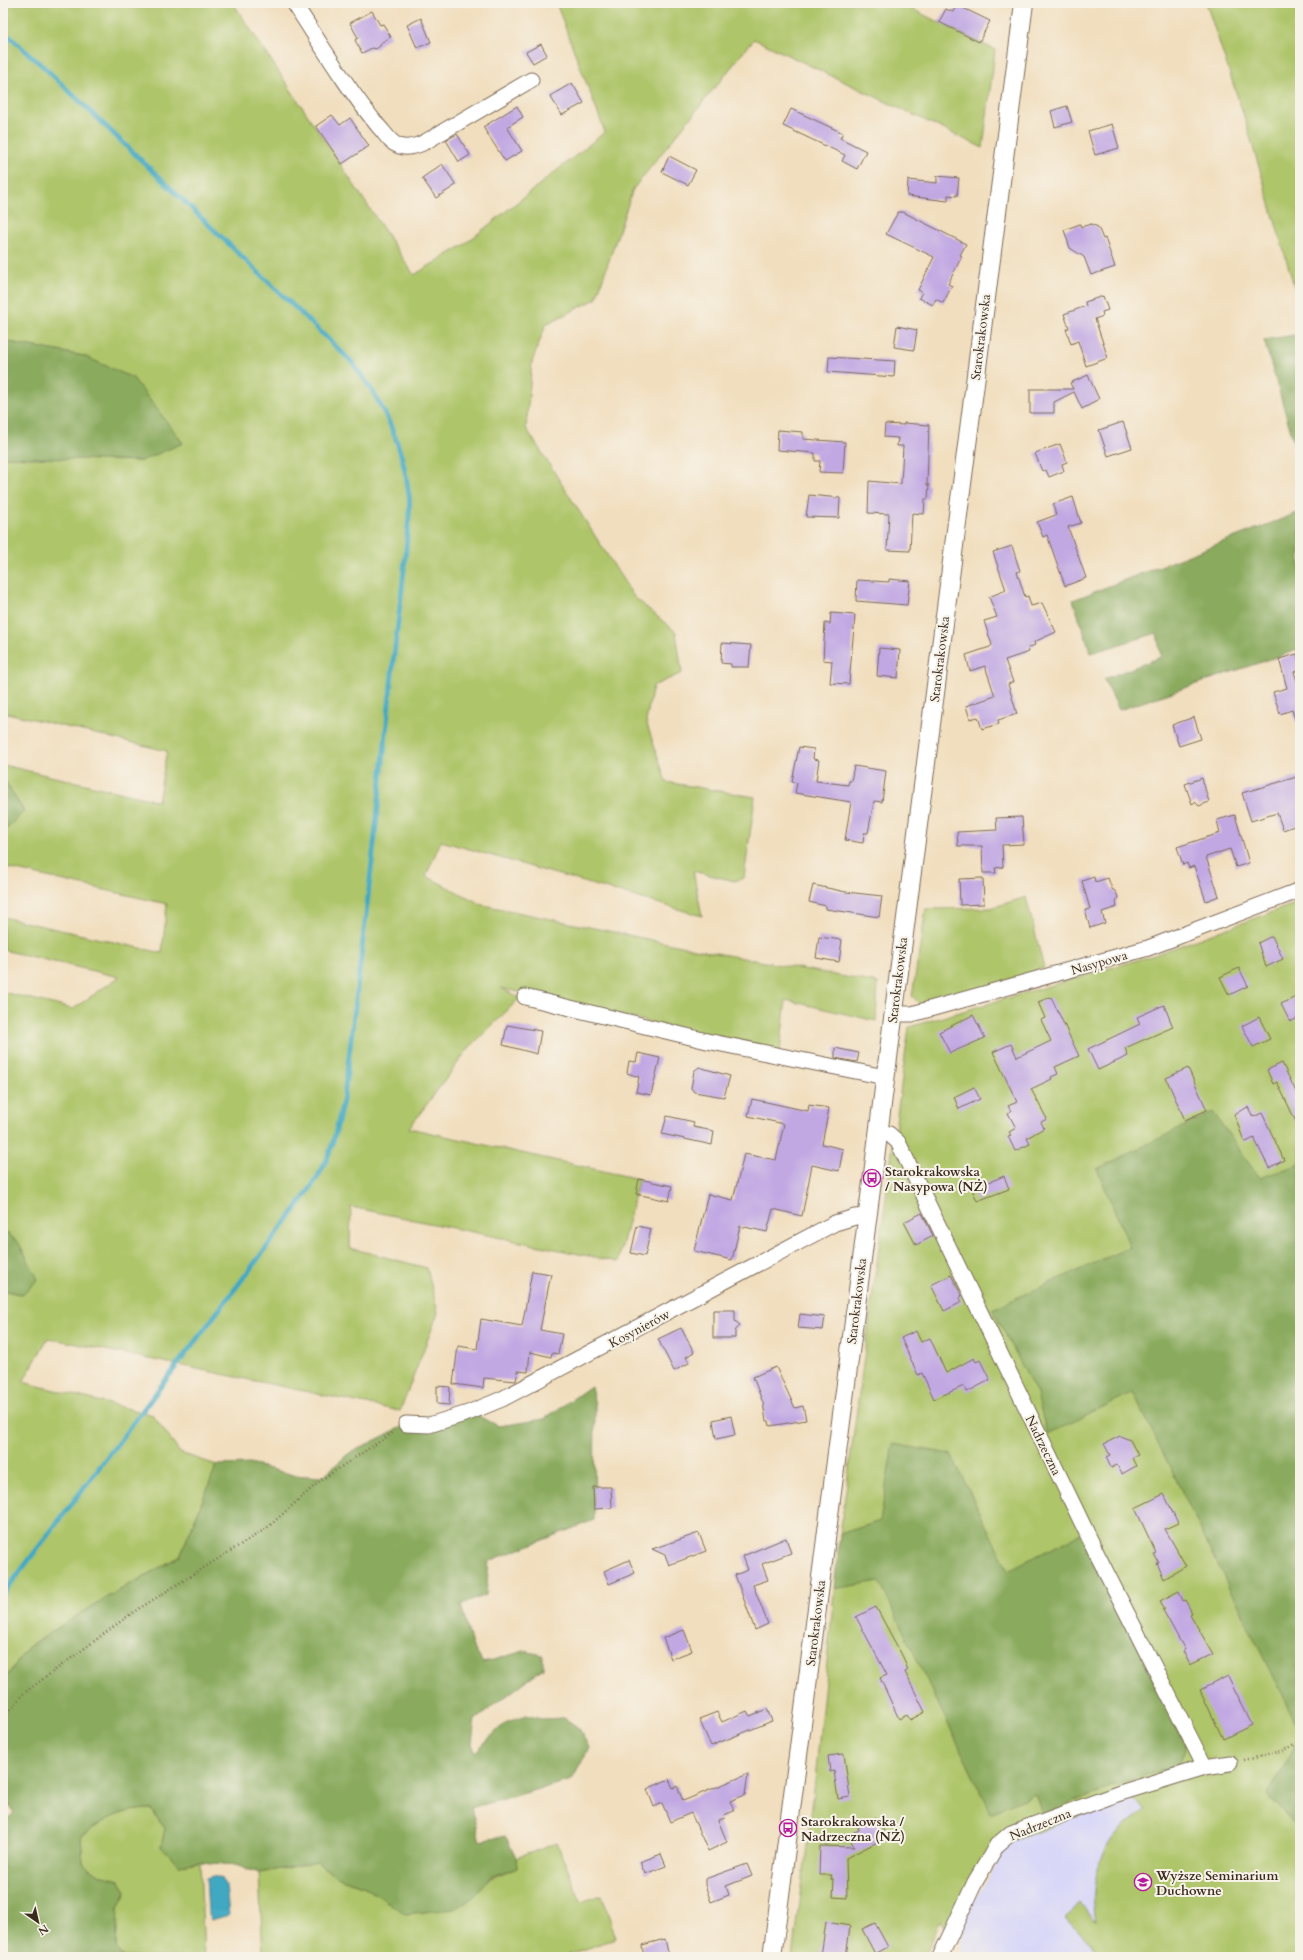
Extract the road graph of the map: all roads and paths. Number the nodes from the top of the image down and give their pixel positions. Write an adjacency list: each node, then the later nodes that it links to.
1 (294, 3): 3 (street)
2 (1024, 3): 6 (street, Starokrakowska)
3 (530, 80)
4 (1300, 890): 6 (street, Nasypowa)
5 (525, 997): 7 (street)
6 (893, 1014): 7 (street, Starokrakowska)
7 (885, 1077): 8 (street, Starokrakowska)
8 (878, 1131): 9 (street, Starokrakowska); 14 (street, Nadrzeczna)
9 (867, 1216): 10 (street, Kosynierów); 15 (street, Starokrakowska)
10 (406, 1424): 11 (path)
11 (3, 1719)
12 (1300, 1741): 13 (path)
13 (1230, 1763): 14 (street, Nadrzeczna)
14 (1205, 1767): 16 (street, Nadrzeczna)
15 (772, 1957)
16 (940, 1957)

